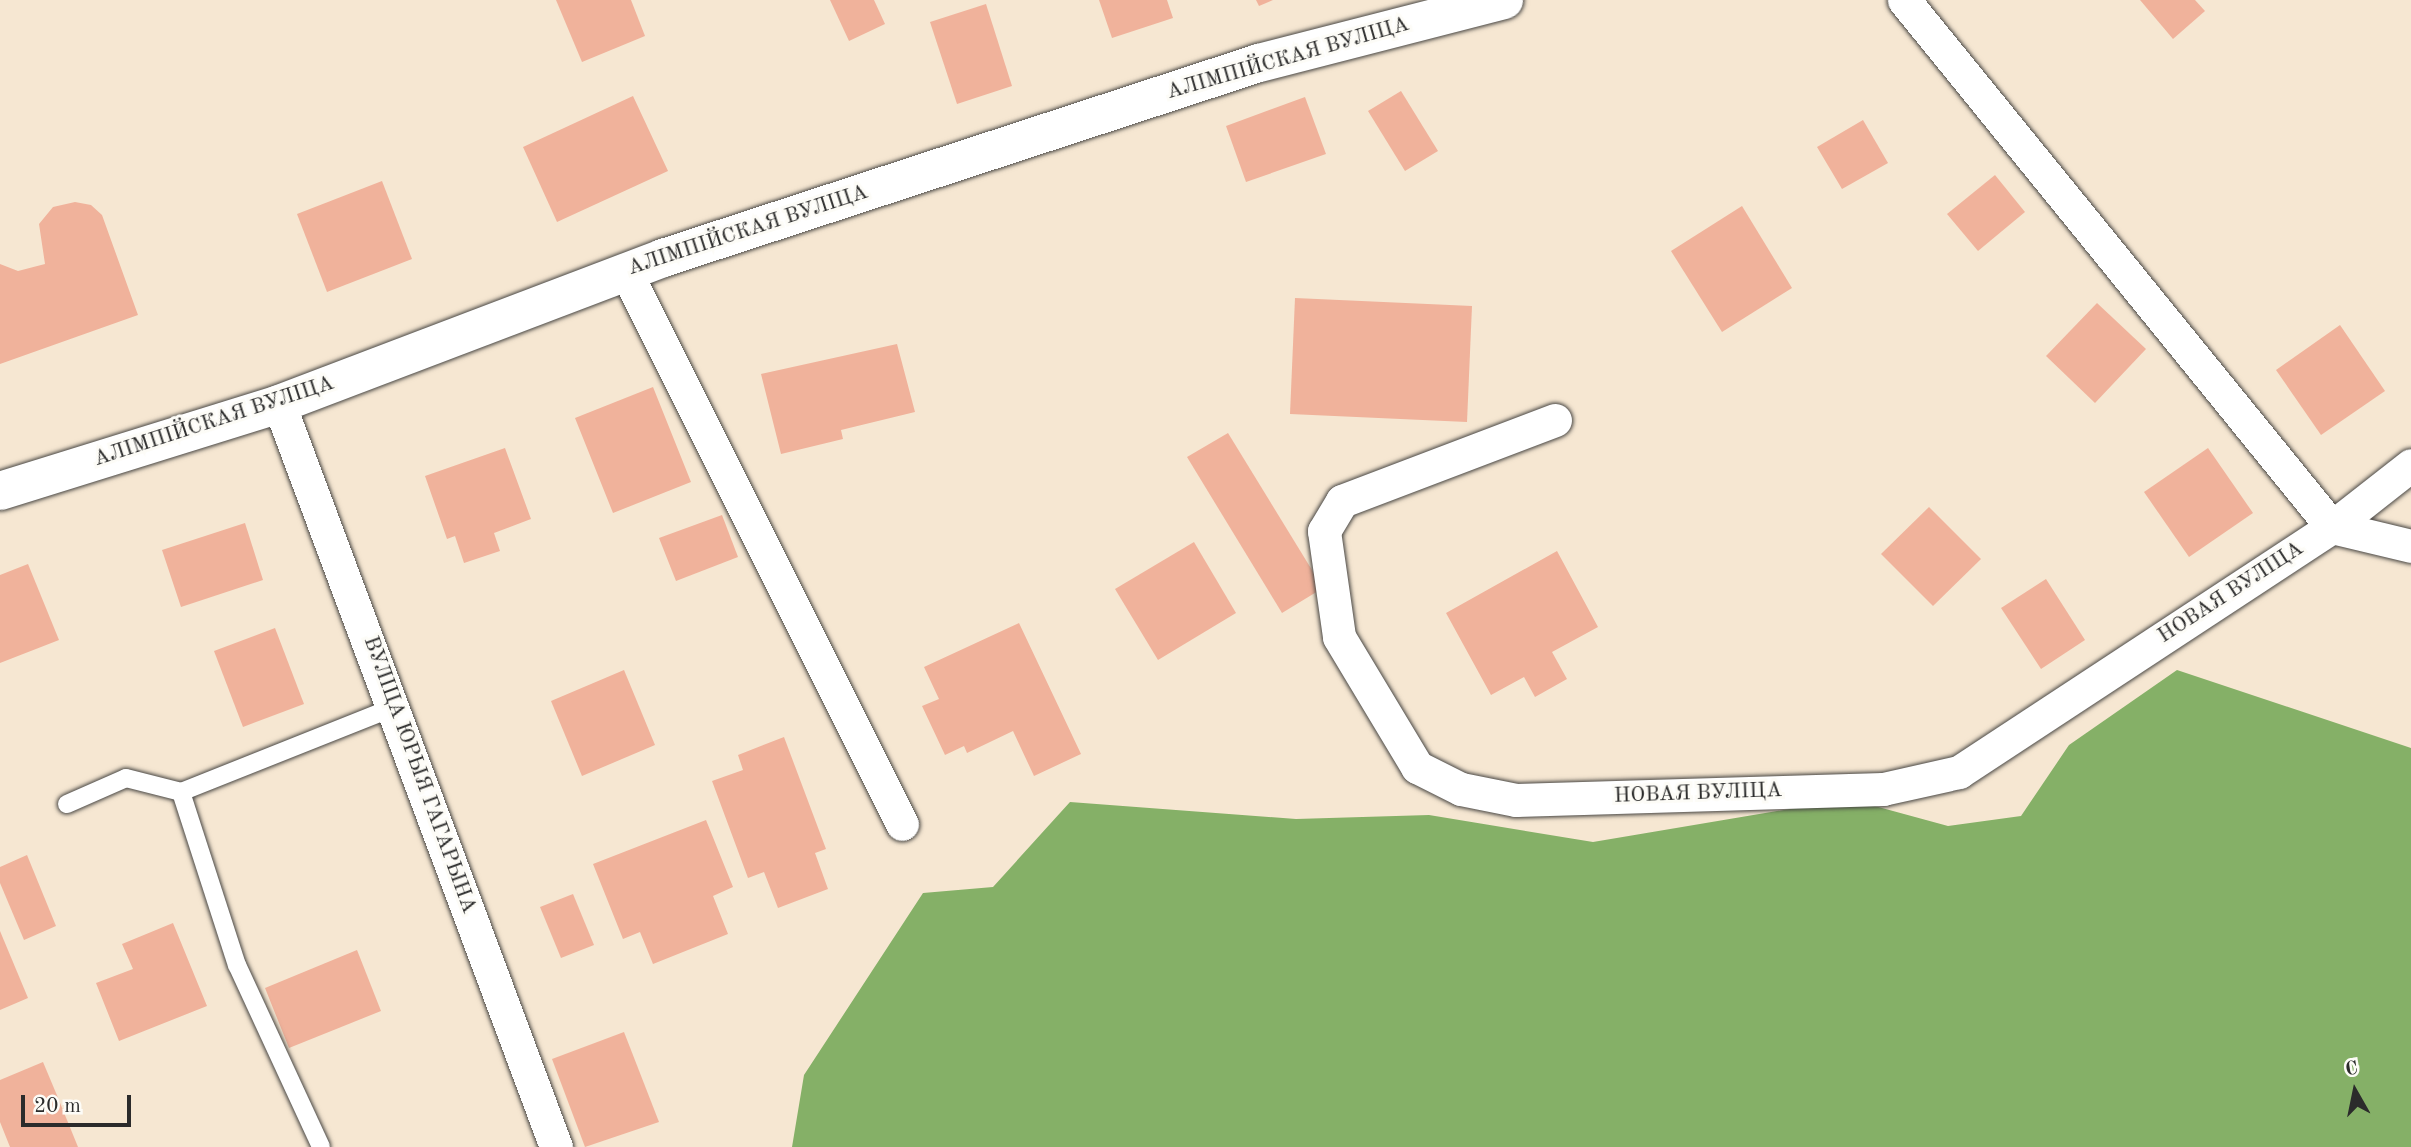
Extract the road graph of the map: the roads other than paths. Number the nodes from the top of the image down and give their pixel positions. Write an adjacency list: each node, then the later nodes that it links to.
1 (1504, 0): 3 (street, АЛІМПІЙСКАЯ ВУЛІЦА)
2 (1904, 0): 8 (street)
3 (626, 272): 4 (street, АЛІМПІЙСКАЯ ВУЛІЦА); 13 (street)
4 (279, 404): 7 (street, АЛІМПІЙСКАЯ ВУЛІЦА); 10 (street, ВУЛІЦА ЮРЫЯ ГАГАРЫНА)
5 (1555, 420): 8 (street, НОВАЯ ВУЛІЦА)
6 (2411, 466): 8 (street, НОВАЯ ВУЛІЦА)
7 (0, 491)
8 (2332, 527): 9 (street)
9 (2411, 546)
10 (395, 707): 11 (lane); 15 (street, ВУЛІЦА ЮРЫЯ ГАГАРЫНА)
11 (181, 792): 12 (lane); 14 (lane)
12 (66, 804)
13 (902, 824)
14 (321, 1147)
15 (555, 1147)

